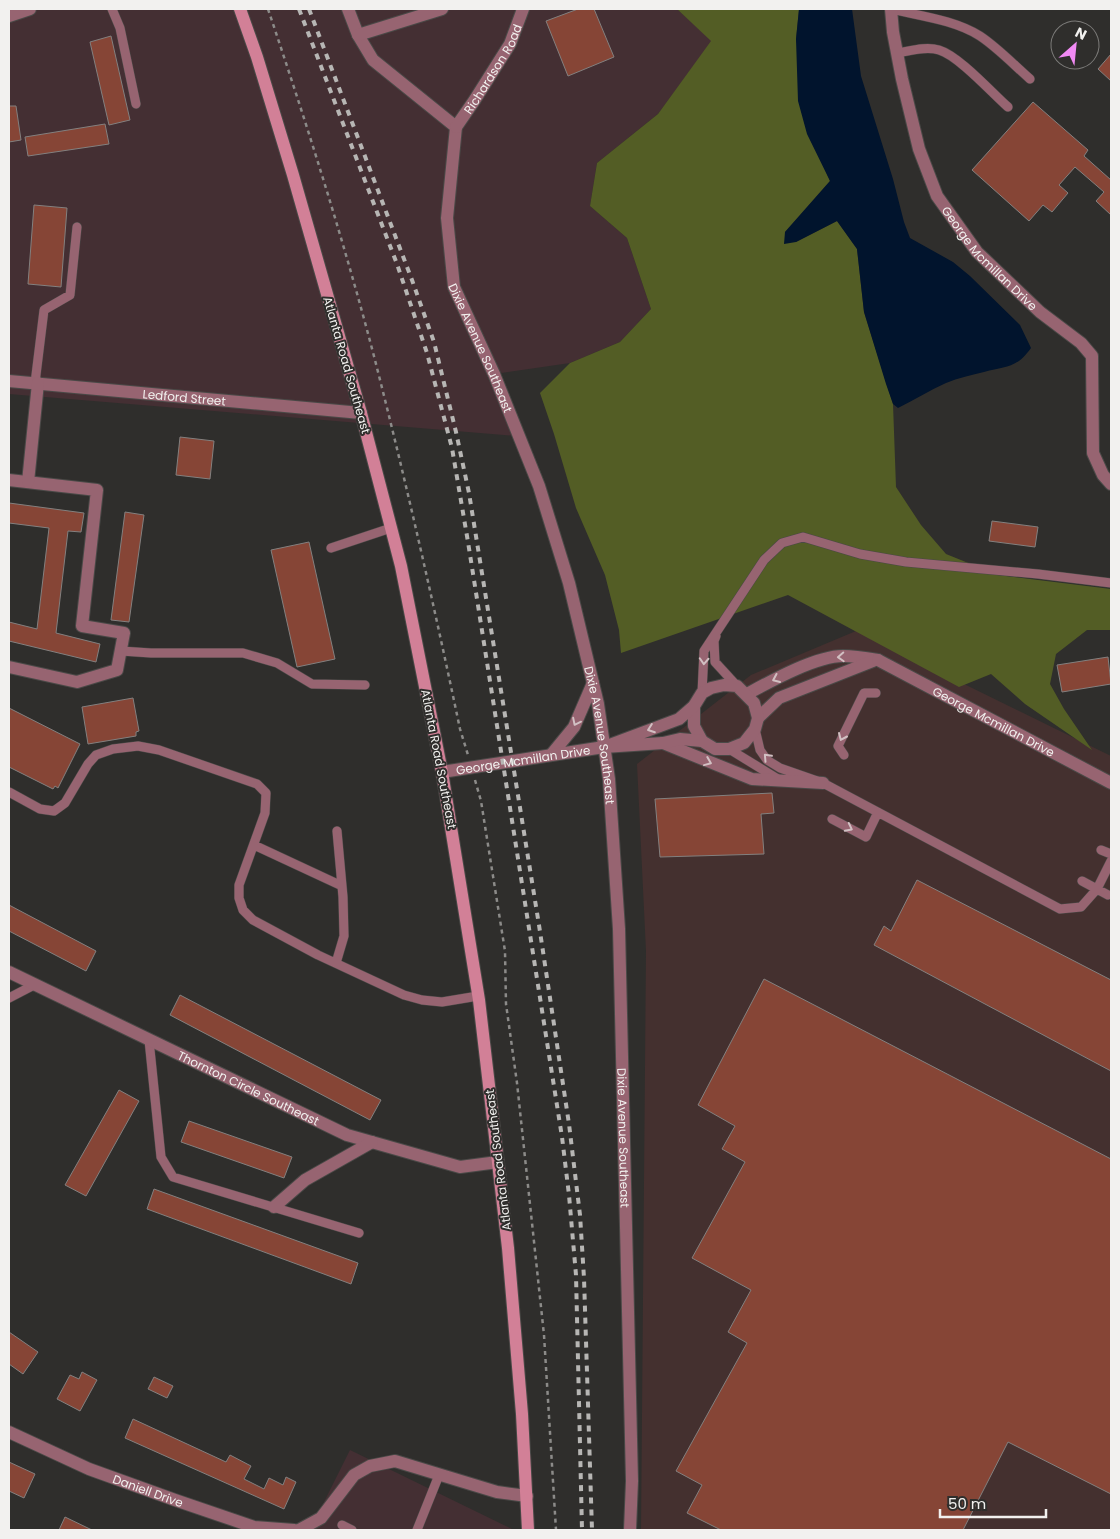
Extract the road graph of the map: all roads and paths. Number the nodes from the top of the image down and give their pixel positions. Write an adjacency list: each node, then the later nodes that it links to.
1 (30, 9): 8 (street)
2 (240, 9): 18 (main road, Atlanta Road Southeast)
3 (348, 9): 9 (street)
4 (442, 9): 9 (street)
5 (523, 9): 14 (street, Richardson Road)
6 (891, 9): 10 (street, George Mcmillan Drive); 11 (lane)
7 (109, 10): 12 (lane)
8 (9, 16)
9 (358, 35): 14 (street)
10 (897, 53): 13 (lane); 21 (street, George Mcmillan Drive)
11 (1030, 79)
12 (136, 104)
13 (1008, 108)
14 (456, 127): 29 (street, Dixie Avenue Southeast)
15 (77, 227): 17 (lane)
16 (9, 381): 17 (street, Ledford Street)
17 (36, 383): 18 (street, Ledford Street); 20 (street)
18 (361, 413): 22 (main road, Atlanta Road Southeast)
19 (9, 480): 20 (street)
20 (28, 482): 26 (street)
21 (1111, 484)
22 (391, 528): 23 (lane); 42 (main road, Atlanta Road Southeast)
23 (331, 548)
24 (764, 560): 25 (lane); 31 (lane); 33 (lane, one-way to 33)
25 (1111, 583)
26 (121, 650): 28 (street); 30 (lane)
27 (878, 660): 31 (street, George Mcmillan Drive, one-way to 31); 35 (street); 45 (street, George Mcmillan Drive)
28 (9, 667)
29 (592, 683): 38 (street, Dixie Avenue Southeast); 40 (street, one-way to 40)
30 (364, 685)
31 (742, 690): 33 (street, George Mcmillan Drive); 35 (street)
32 (876, 693): 41 (lane, one-way to 41)
33 (702, 694): 34 (street, George Mcmillan Drive)
34 (694, 706): 36 (street); 38 (street, George Mcmillan Drive, one-way to 38)
35 (756, 723): 39 (street); 44 (lane, one-way to 35)
36 (702, 741): 37 (street, George Mcmillan Drive); 39 (street, George Mcmillan Drive)
37 (663, 744): 38 (street, George Mcmillan Drive); 43 (street, George Mcmillan Drive, one-way to 43)
38 (604, 747): 40 (street, George Mcmillan Drive); 77 (street, Dixie Avenue Southeast)
39 (729, 749): 43 (lane)
40 (551, 755): 42 (street, George Mcmillan Drive)
41 (844, 755)
42 (442, 772): 61 (main road, Atlanta Road Southeast)
43 (780, 780): 44 (street, George Mcmillan Drive)
44 (823, 783): 47 (lane)
45 (1111, 783)
46 (9, 792): 50 (lane)
47 (878, 812): 48 (lane, one-way to 47); 56 (lane)
48 (832, 819)
49 (337, 831): 55 (lane)
50 (254, 845): 55 (lane); 58 (lane)
51 (1101, 850): 52 (lane)
52 (1111, 854)
53 (1111, 861): 56 (lane)
54 (1082, 881): 56 (lane)
55 (342, 886): 58 (lane)
56 (1097, 889): 57 (lane)
57 (1108, 895)
58 (336, 963): 61 (lane)
59 (9, 972): 60 (street, Thornton Circle Southeast)
60 (34, 984): 62 (lane); 63 (street, Thornton Circle Southeast)
61 (478, 996): 65 (main road, Atlanta Road Southeast)
62 (9, 998)
63 (149, 1040): 64 (street, Thornton Circle Southeast); 66 (lane)
64 (372, 1142): 65 (street, Thornton Circle Southeast); 66 (street)
65 (498, 1162): 70 (main road, Atlanta Road Southeast)
66 (274, 1207): 67 (lane)
67 (360, 1233)
68 (9, 1432): 72 (street, Daniell Drive)
69 (439, 1475): 70 (street); 73 (street); 75 (lane)
70 (527, 1496): 76 (main road, Atlanta Road Southeast)
71 (342, 1525): 74 (lane)
72 (294, 1530)
73 (300, 1530)
74 (352, 1530)
75 (417, 1530)
76 (528, 1530)
77 (630, 1530)

